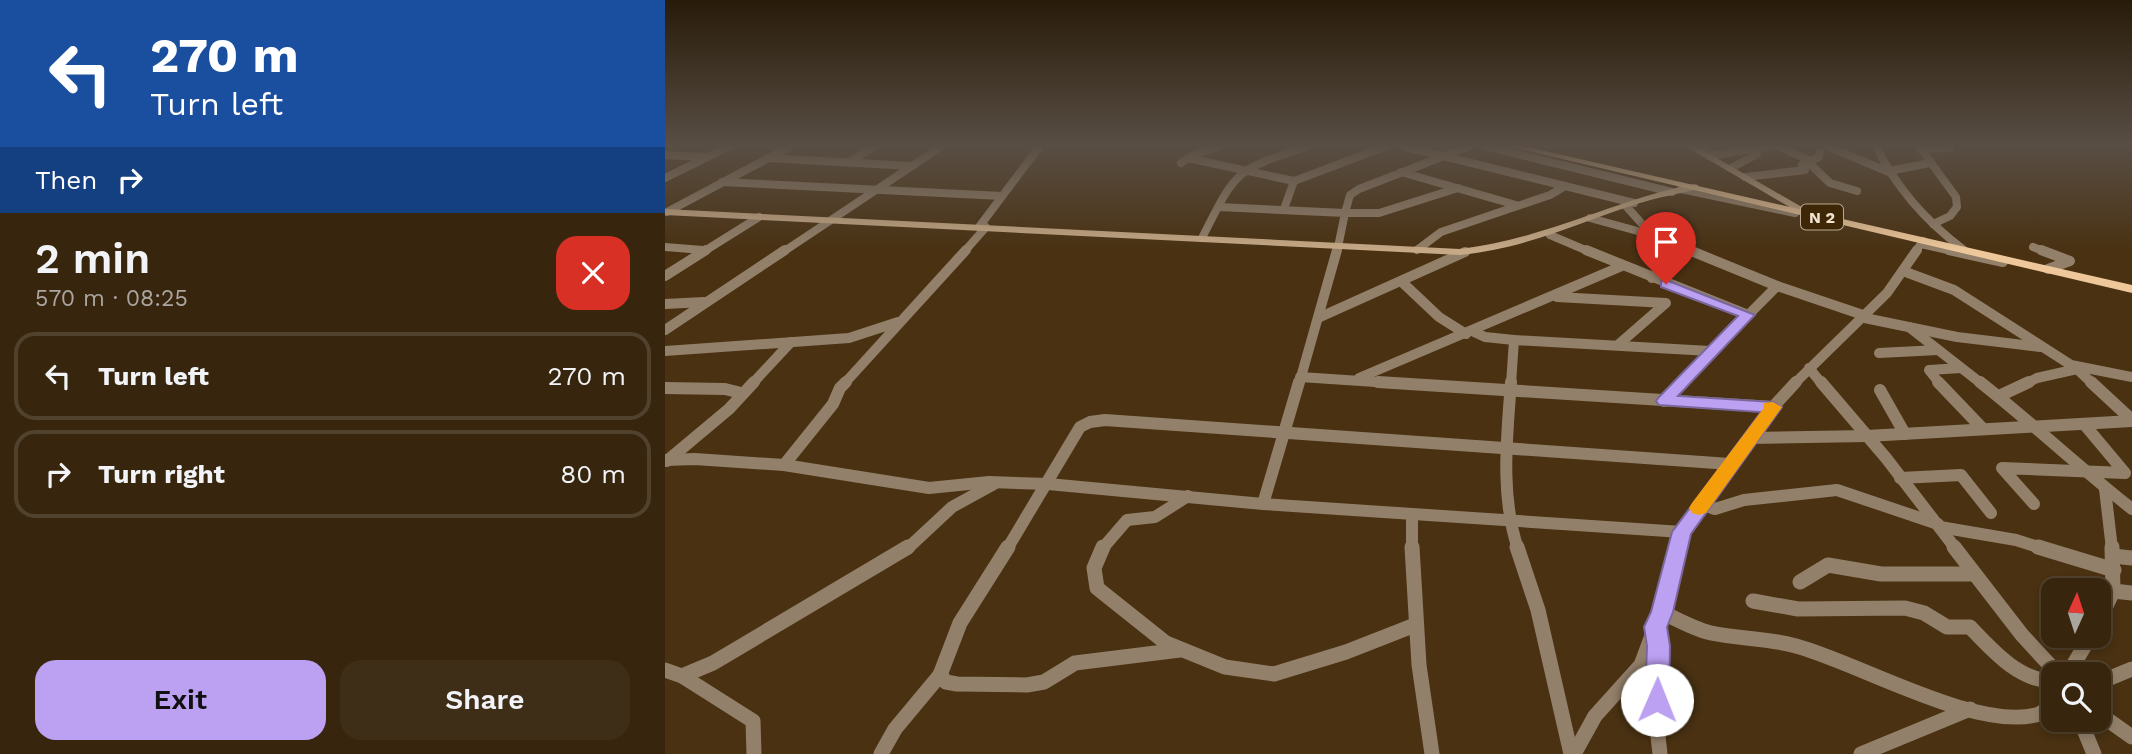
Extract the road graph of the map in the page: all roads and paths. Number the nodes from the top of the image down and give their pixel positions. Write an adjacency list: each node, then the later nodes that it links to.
1 (889, 181): 18 (street)
2 (1013, 181): 20 (street)
3 (1233, 181): 23 (street)
4 (1294, 181): 24 (street)
5 (1380, 181): 26 (street)
6 (1432, 181): 16 (street)
7 (1546, 181): 15 (street)
8 (1646, 181): 17 (street)
9 (1651, 181): 17 (main road, N 2)
10 (1752, 181): 27 (street)
11 (1828, 181): 19 (street)
12 (1898, 181): 31 (street)
13 (1948, 181): 31 (street)
14 (722, 182): 18 (street); 25 (street)
15 (1565, 186): 21 (street); 22 (street)
16 (1458, 188): 22 (street); 26 (street)
17 (1682, 189): 21 (street); 27 (main road, N 2)
18 (874, 191): 20 (street); 30 (street)
19 (1857, 191)
20 (1002, 195): 32 (street)
21 (1630, 204): 29 (street); 34 (street)
22 (1516, 205): 41 (street)
23 (1219, 207): 24 (street); 35 (street)
24 (1284, 209): 26 (street)
25 (666, 212): 28 (street)
26 (1345, 213): 37 (street)
27 (1809, 214): 36 (main road, N 2)
28 (759, 216): 30 (street); 40 (street)
29 (1590, 218): 33 (street); 34 (street)
30 (830, 220): 32 (street); 55 (street)
31 (1933, 224): 42 (street)
32 (983, 227): 35 (street); 61 (street)
33 (1550, 235): 44 (street); 45 (street)
34 (1651, 236): 43 (street)
35 (1202, 238): 37 (street)
36 (1922, 242): 42 (main road, N 2); 47 (street); 53 (street)
37 (1338, 246): 41 (street); 60 (street)
38 (665, 247): 40 (street)
39 (2033, 247): 46 (street)
40 (703, 250): 48 (street)
41 (1417, 250): 44 (street)
42 (1964, 250): 46 (main road, N 2)
43 (1685, 251): 49 (street); 51 (street)
44 (1465, 252): 50 (street)
45 (1622, 266): 49 (street); 54 (street)
46 (2048, 269): 53 (main road, N 2)
47 (1903, 271): 59 (street); 68 (street)
48 (665, 276)
49 (1652, 278): 52 (street)
50 (1402, 282): 60 (street); 64 (street)
51 (1777, 286): 58 (street); 59 (street)
52 (1680, 290): 56 (street); 58 (street)
53 (2132, 290)
54 (1554, 297): 56 (street); 64 (street)
55 (707, 302): 57 (street); 63 (street)
56 (1666, 303): 67 (street)
57 (665, 304)
58 (1748, 315): 70 (street)
59 (1861, 316): 62 (street); 74 (street)
60 (1318, 318): 76 (street)
61 (904, 320): 66 (street); 97 (street)
62 (1909, 327): 68 (street); 71 (street)
63 (665, 330)
64 (1469, 333): 65 (street); 78 (street)
65 (1514, 340): 67 (street); 81 (street)
66 (791, 342): 69 (street); 82 (street)
67 (1619, 345): 70 (street)
68 (2043, 348): 73 (street)
69 (665, 351)
70 (1710, 351): 84 (street)
71 (1938, 351): 72 (street); 75 (street)
72 (1879, 353)
73 (2074, 367): 77 (street); 83 (street); 86 (street)
74 (1809, 368): 85 (street); 92 (street)
75 (1961, 368): 83 (street); 89 (street)
76 (1300, 377): 78 (street); 90 (street)
77 (2132, 377)
78 (1356, 380): 81 (street)
79 (665, 388): 82 (street)
80 (1880, 390): 91 (street)
81 (1509, 392): 84 (street); 94 (street)
82 (741, 393): 95 (street)
83 (1999, 396): 88 (street)
84 (1664, 401): 85 (street)
85 (1773, 407): 93 (street)
86 (2132, 421): 87 (street)
87 (2084, 424): 88 (street); 98 (street)
88 (2037, 426): 89 (street); 98 (street)
89 (1983, 429): 91 (street)
90 (1284, 434): 94 (street); 101 (street); 104 (street)
91 (1905, 434): 92 (street)
92 (1867, 436): 93 (street); 99 (street)
93 (1749, 438): 96 (street)
94 (1506, 449): 96 (street); 110 (street)
95 (666, 461): 97 (street)
96 (1730, 464): 106 (street)
97 (784, 465): 100 (street)
98 (2083, 470): 102 (street); 105 (street)
99 (1900, 478): 108 (street); 111 (street)
100 (996, 482): 101 (street); 128 (street)
101 (1048, 484): 103 (street); 127 (street)
102 (2105, 489): 107 (street); 114 (street)
103 (1188, 496): 104 (street); 123 (street)
104 (1263, 504): 109 (street)
105 (2034, 504)
106 (1701, 505): 111 (street); 112 (street)
107 (2132, 509)
108 (1991, 513)
109 (1412, 515): 110 (street); 122 (street)
110 (1509, 522): 112 (street); 139 (street)
111 (1939, 526): 114 (street); 115 (street)
112 (1682, 532): 121 (street)
113 (2132, 558): 114 (street)
114 (2113, 563): 117 (street)
115 (1973, 574): 116 (street); 124 (street)
116 (1800, 582)
117 (2113, 591): 118 (street); 119 (street)
118 (2132, 593)
119 (2111, 595)
120 (1753, 601): 130 (street)
121 (1659, 620): 131 (street); 139 (street); 140 (street)
122 (1415, 625): 123 (street); 138 (street)
123 (1182, 650): 127 (street)
124 (2048, 662)
125 (2132, 669): 129 (street)
126 (665, 670): 128 (street)
127 (940, 675): 137 (street)
128 (681, 676): 136 (street)
129 (2111, 677)
130 (2041, 681)
131 (1970, 709): 132 (street); 141 (street)
132 (2041, 713)
133 (2111, 722): 135 (street)
134 (2085, 732): 142 (street)
135 (2132, 737)
136 (754, 754)
137 (881, 754)
138 (1432, 754)
139 (1573, 754)
140 (1660, 754)
141 (1861, 754)
142 (2094, 754)

